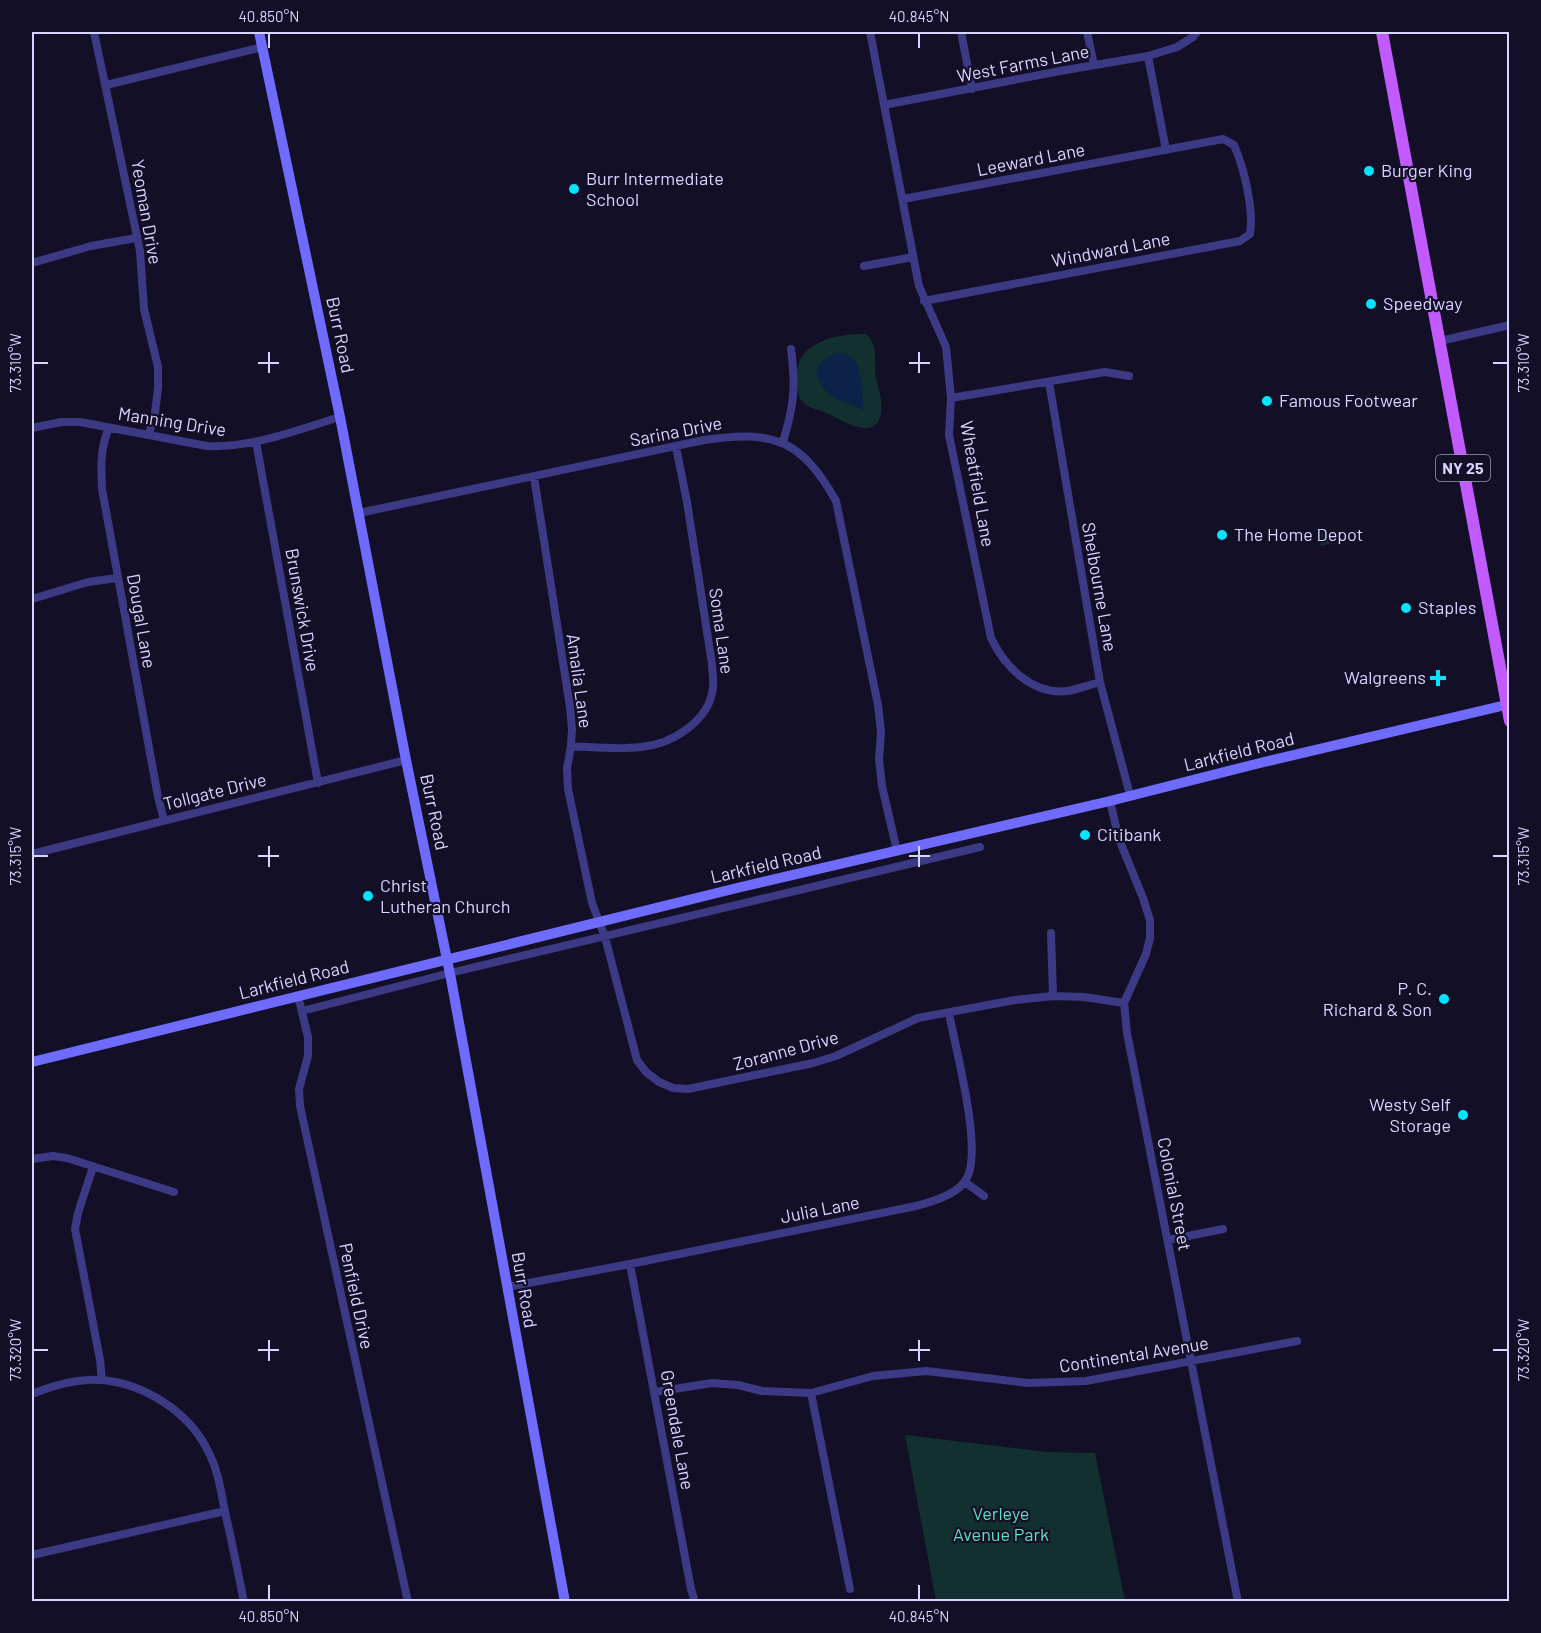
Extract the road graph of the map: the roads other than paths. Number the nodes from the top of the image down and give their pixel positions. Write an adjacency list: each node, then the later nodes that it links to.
1 (94, 32): 11 (street, Yeoman Drive)
2 (259, 32): 8 (street, Burr Road)
3 (870, 32): 13 (street, Wheatfield Lane)
4 (961, 32): 12 (street)
5 (1087, 32): 10 (street)
6 (1197, 32): 9 (street, West Farms Lane)
7 (1382, 32): 23 (main road, NY 25)
8 (263, 47): 11 (street); 28 (street, Burr Road)
9 (1148, 56): 10 (street, West Farms Lane); 14 (street)
10 (1094, 65): 12 (street, West Farms Lane)
11 (106, 85): 17 (street, Yeoman Drive)
12 (972, 89): 13 (street, West Farms Lane)
13 (884, 105): 16 (street, Wheatfield Lane)
14 (1166, 150): 15 (street, Leeward Lane); 16 (street, Leeward Lane)
15 (1244, 181): 21 (street, Windward Lane)
16 (903, 199): 18 (street, Wheatfield Lane)
17 (136, 238): 19 (street); 31 (street, Yeoman Drive)
18 (913, 257): 20 (street); 21 (street, Wheatfield Lane)
19 (32, 262)
20 (864, 266)
21 (924, 301): 27 (street, Wheatfield Lane)
22 (1509, 325): 23 (street)
23 (1440, 341): 40 (main road, NY 25)
24 (791, 349): 33 (street)
25 (1129, 376): 26 (street)
26 (1049, 382): 27 (street); 39 (street, Shelbourne Lane)
27 (951, 398): 39 (street, Wheatfield Lane)
28 (340, 417): 32 (street, Manning Drive); 36 (street, Burr Road)
29 (32, 428): 30 (street, Manning Drive)
30 (109, 428): 31 (street, Manning Drive); 37 (street, Dougal Lane)
31 (149, 434): 32 (street, Manning Drive)
32 (256, 442): 44 (street, Brunswick Drive)
33 (783, 442): 34 (street, Sarina Drive); 49 (street, Sarina Drive)
34 (676, 447): 35 (street, Sarina Drive); 42 (street, Soma Lane)
35 (534, 477): 36 (street, Sarina Drive); 42 (street, Amalia Lane)
36 (359, 513): 43 (street, Burr Road)
37 (117, 578): 38 (street); 47 (street, Dougal Lane)
38 (32, 598)
39 (1100, 682): 45 (street, Shelbourne Lane)
40 (1508, 704): 41 (main road, NY 25); 45 (street, Larkfield Road)
41 (1509, 721)
42 (572, 746): 51 (street, Amalia Lane)
43 (406, 760): 44 (street, Tollgate Drive); 54 (street, Burr Road)
44 (318, 783): 47 (street, Tollgate Drive)
45 (1130, 795): 46 (street, Larkfield Road)
46 (1110, 801): 49 (street, Larkfield Road); 58 (street, Colonial Street)
47 (164, 820): 50 (street, Tollgate Drive)
48 (980, 847): 53 (street, Larkfield Road)
49 (897, 851): 51 (street, Larkfield Road)
50 (32, 854)
51 (600, 922): 53 (street, Zoranne Drive); 54 (street, Larkfield Road)
52 (1051, 933): 57 (street)
53 (606, 937): 55 (street, Larkfield Road); 60 (street, Zoranne Drive)
54 (447, 960): 55 (street, Burr Road); 56 (street, Larkfield Road)
55 (450, 973): 59 (street, Larkfield Road); 70 (street, Burr Road)
56 (298, 996): 59 (street, Penfield Drive); 61 (street, Larkfield Road)
57 (1053, 996): 58 (street, Zoranne Drive); 60 (street, Zoranne Drive)
58 (1124, 1003): 68 (street, Colonial Street)
59 (302, 1011): 81 (street, Penfield Drive)
60 (949, 1013): 64 (street)
61 (32, 1062)
62 (32, 1159): 63 (street)
63 (93, 1167): 65 (street); 73 (street)
64 (965, 1182): 66 (street); 69 (street, Julia Lane)
65 (174, 1192)
66 (984, 1196)
67 (1223, 1229): 68 (street)
68 (1168, 1240): 72 (street, Colonial Street)
69 (630, 1264): 70 (street, Julia Lane); 74 (street, Greendale Lane)
70 (507, 1287): 82 (street, Burr Road)
71 (1297, 1341): 72 (street, Continental Avenue)
72 (1191, 1362): 75 (street, Continental Avenue); 84 (street, Colonial Street)
73 (102, 1380): 76 (street); 77 (street)
74 (655, 1392): 75 (street, Continental Avenue); 83 (street, Greendale Lane)
75 (812, 1393): 79 (street)
76 (32, 1394)
77 (225, 1511): 78 (street); 80 (street)
78 (32, 1555)
79 (850, 1589)
80 (244, 1602)
81 (408, 1602)
82 (565, 1602)
83 (695, 1602)
84 (1238, 1602)

